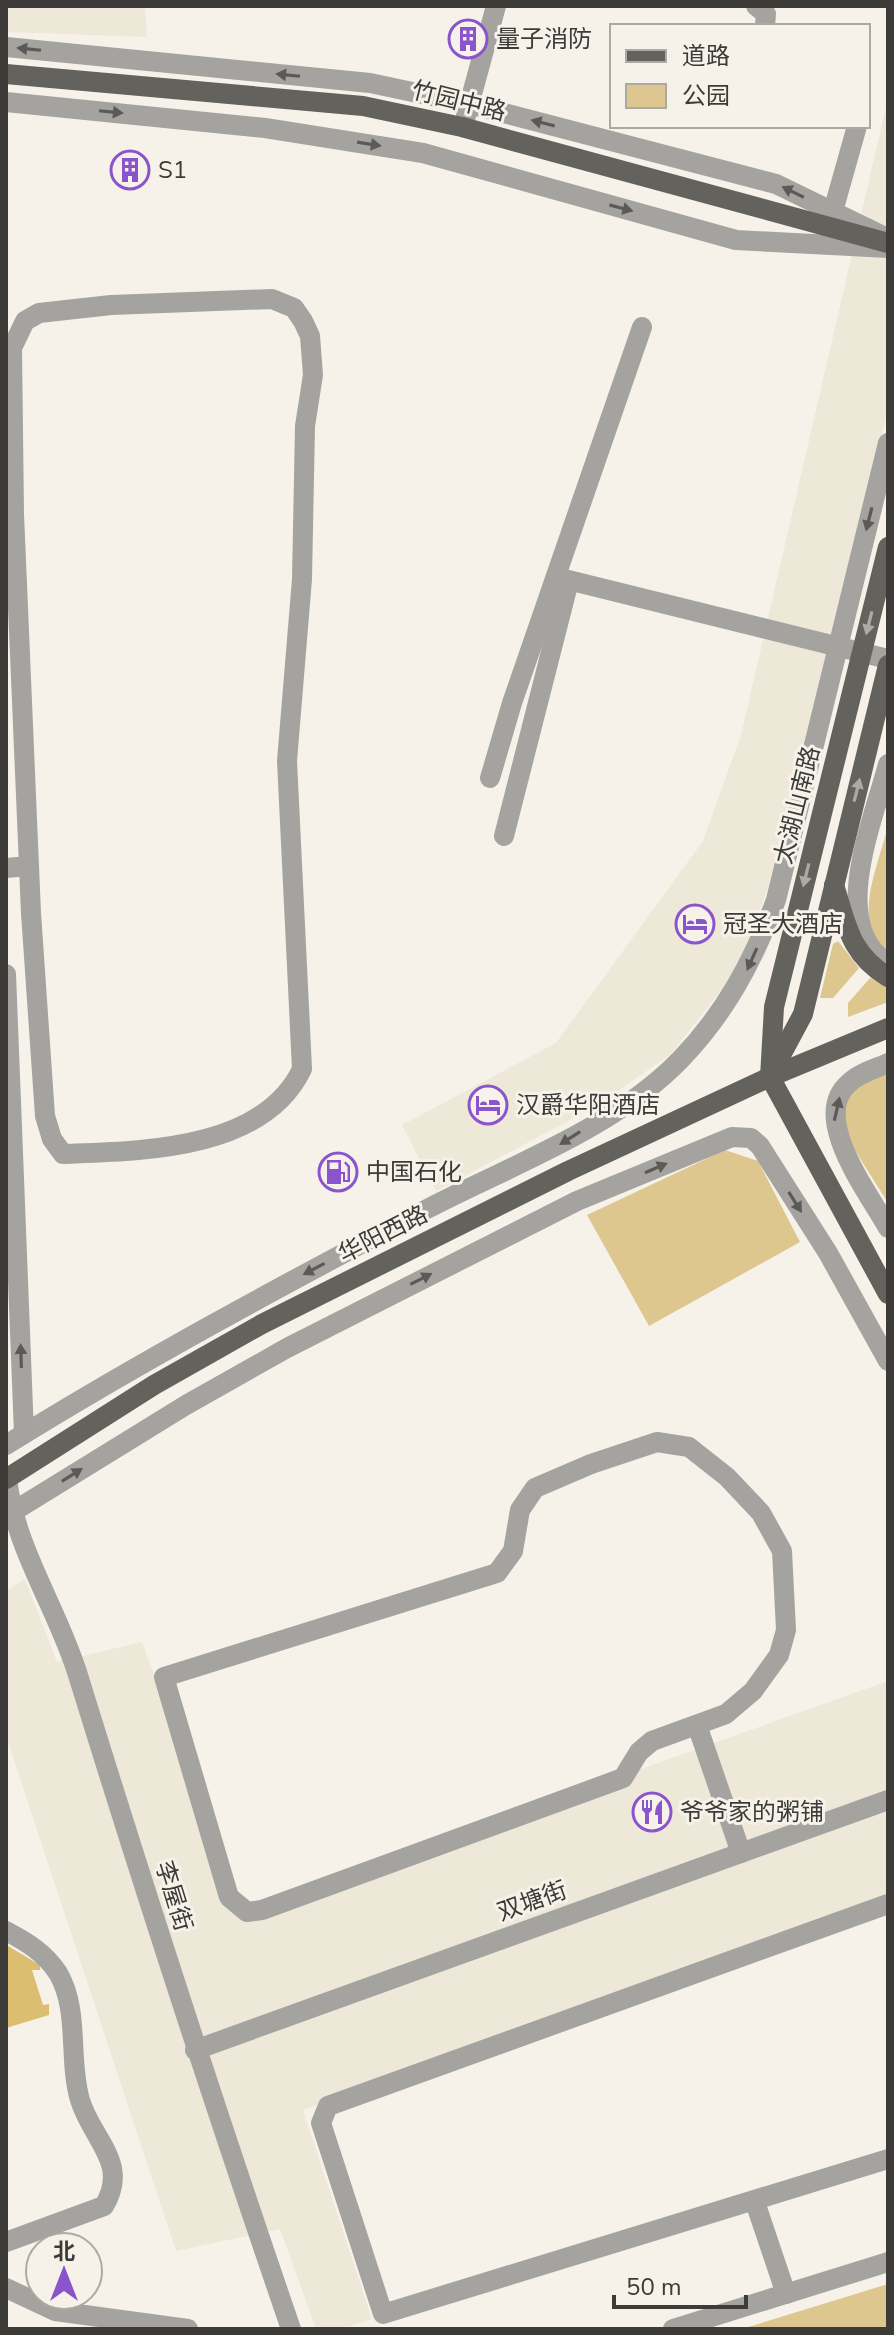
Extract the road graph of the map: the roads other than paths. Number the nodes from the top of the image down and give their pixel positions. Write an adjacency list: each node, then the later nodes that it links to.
1 (496, 6): 7 (street)
2 (756, 6): 3 (street)
3 (765, 24)
4 (6, 47): 7 (street, one-way to 4)
5 (6, 74): 8 (main road, 竹园中路)
6 (6, 102): 11 (street, one-way to 11)
7 (469, 104): 8 (street); 11 (street, one-way to 7)
8 (462, 127): 10 (main road, 竹园中路)
9 (856, 128): 10 (street)
10 (829, 227): 11 (main road, 竹园中路)
11 (888, 243)
12 (642, 327): 15 (street)
13 (888, 443): 16 (street, one-way to 16)
14 (888, 547): 17 (main road, 太湖山南路, one-way to 17)
15 (562, 579): 16 (street); 20 (street); 22 (street)
16 (838, 647): 17 (street); 35 (street, one-way to 35)
17 (862, 653): 18 (street); 31 (main road, 太湖山南路, one-way to 31)
18 (888, 662): 25 (main road, one-way to 18)
19 (888, 764): 26 (street)
20 (490, 778)
21 (16, 784): 23 (street); 23 (street)
22 (504, 836)
23 (29, 866): 24 (street)
24 (6, 868)
25 (834, 885): 28 (main road); 31 (main road)
26 (888, 963)
27 (6, 974): 35 (street, one-way to 27)
28 (888, 977)
29 (888, 1028): 31 (main road, 华阳西路)
30 (888, 1063): 32 (street, one-way to 30)
31 (770, 1077): 33 (main road); 37 (main road, 华阳西路)
32 (888, 1228)
33 (888, 1294)
34 (888, 1361): 38 (street, one-way to 34)
35 (24, 1434): 36 (street)
36 (6, 1445)
37 (6, 1478): 38 (street, 李屋街)
38 (8, 1514): 44 (street, 李屋街)
39 (697, 1725): 39 (street); 41 (street)
40 (888, 1800): 41 (street, 双塘街)
41 (741, 1853): 44 (street, 双塘街)
42 (888, 1904): 46 (street)
43 (6, 1931): 47 (street)
44 (195, 2050): 52 (street, 李屋街)
45 (888, 2159): 46 (street)
46 (755, 2202): 50 (street)
47 (6, 2242)
48 (888, 2262): 50 (street)
49 (6, 2288): 51 (street)
50 (786, 2294): 53 (street)
51 (188, 2329)
52 (291, 2329)
53 (673, 2329)

